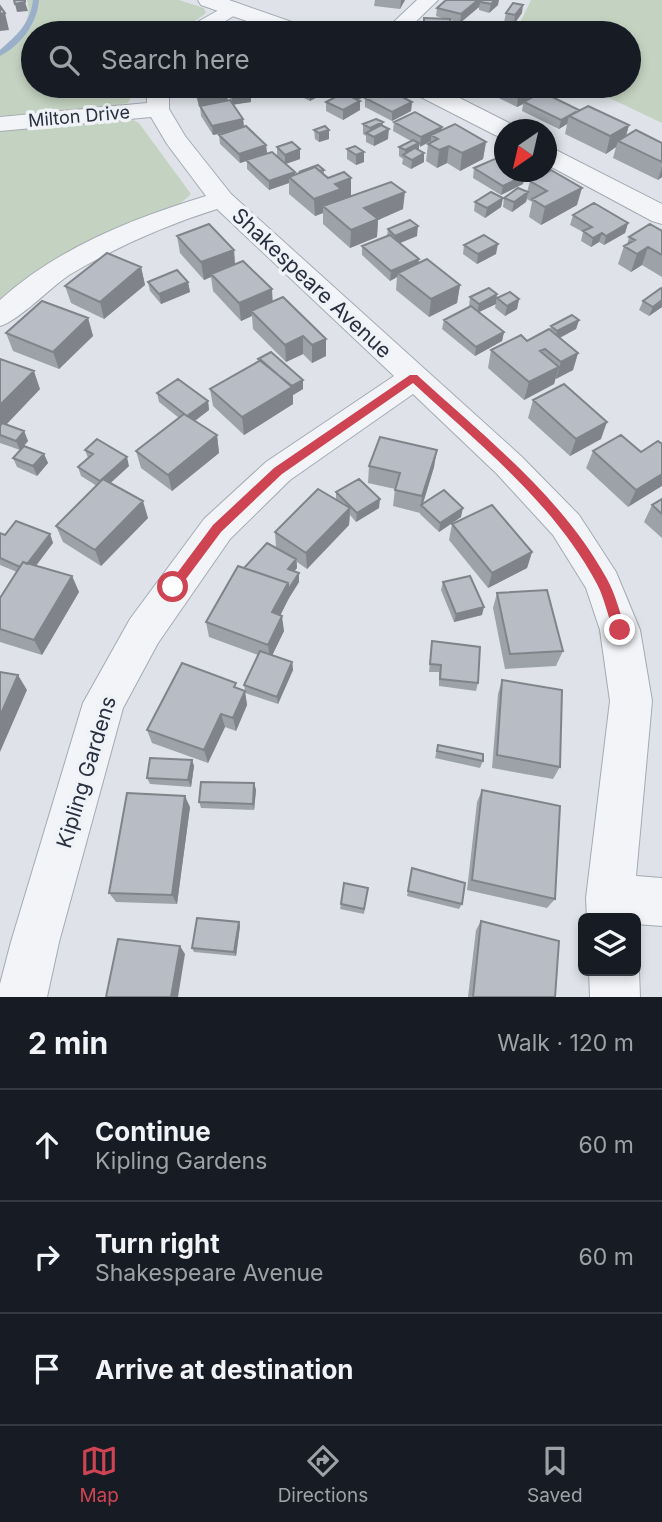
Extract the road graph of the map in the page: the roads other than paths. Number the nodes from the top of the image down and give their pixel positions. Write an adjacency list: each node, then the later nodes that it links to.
1 (208, 0): 3 (street)
2 (428, 0): 6 (street)
3 (233, 8): 4 (street); 5 (street)
4 (212, 21)
5 (268, 21)
6 (405, 21)
7 (152, 98): 10 (street, Milton Drive)
8 (158, 98): 13 (street, Shakespeare Avenue)
9 (442, 98): 11 (street)
10 (0, 124)
11 (494, 124)
12 (557, 158): 14 (street)
13 (222, 199): 15 (street); 16 (street, Shakespeare Avenue)
14 (662, 215)
15 (0, 316)
16 (414, 378): 18 (street, Shakespeare Avenue); 20 (street, Kipling Gardens)
17 (662, 902): 18 (street)
18 (610, 908)
19 (614, 976): 21 (street)
20 (22, 997)
21 (615, 997)

